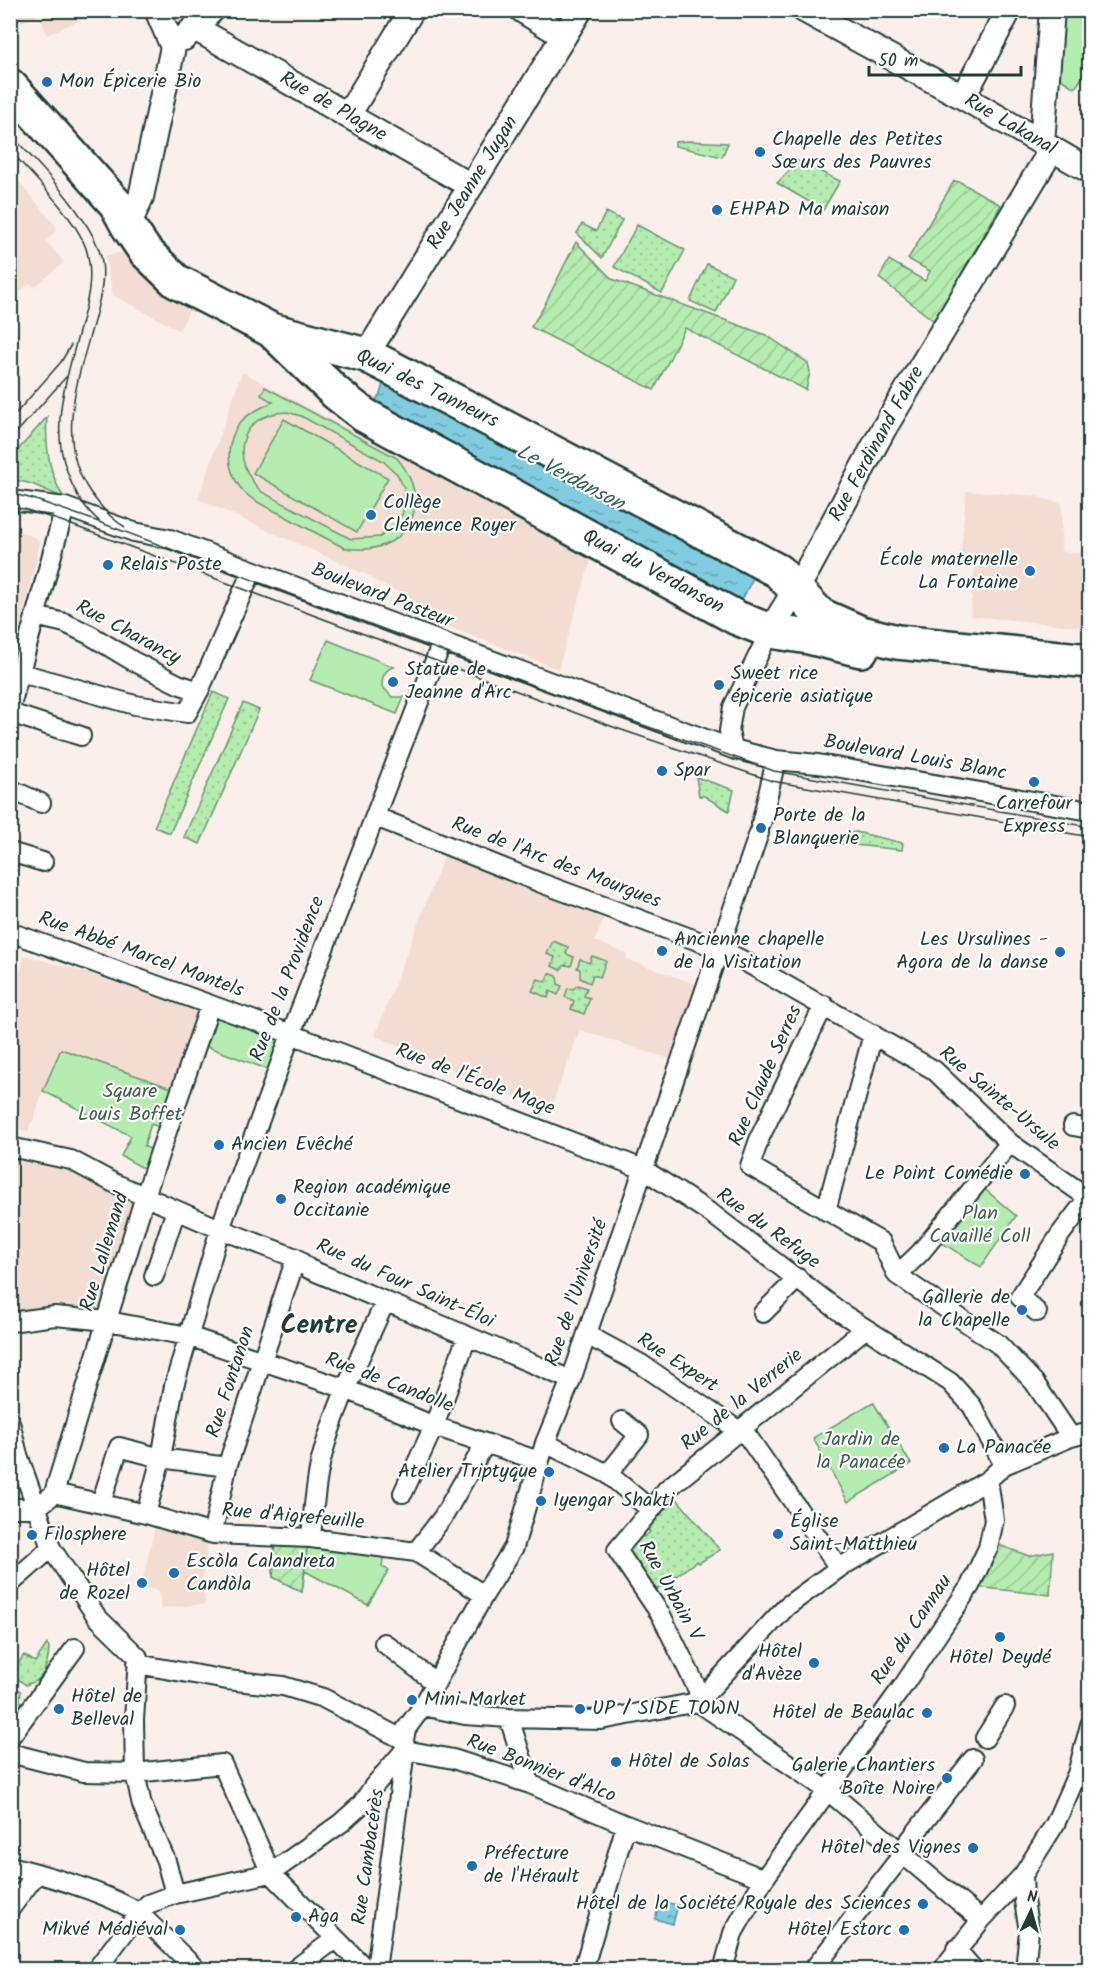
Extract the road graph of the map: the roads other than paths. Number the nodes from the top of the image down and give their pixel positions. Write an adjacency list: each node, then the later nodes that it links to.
1 (157, 10): 11 (street)
2 (212, 10): 9 (street)
3 (412, 10): 14 (street)
4 (522, 10): 10 (street)
5 (580, 10): 10 (street, Rue Jeanne Jugan)
6 (804, 10): 13 (street, Rue Lakanal)
7 (1009, 10): 13 (street)
8 (1052, 10): 15 (street, Rue Ferdinand Fabre)
9 (195, 28): 11 (street); 14 (street, Rue de Plagne)
10 (564, 36): 17 (street, Rue Jeanne Jugan)
11 (173, 47): 18 (street)
12 (10, 86): 18 (main road, Quai des Tanneurs)
13 (963, 97): 15 (street, Rue Lakanal)
14 (348, 115): 17 (street, Rue de Plagne)
15 (1048, 146): 16 (street, Rue Lakanal); 25 (street, Rue Ferdinand Fabre)
16 (1089, 171)
17 (471, 186): 20 (street, Rue Jeanne Jugan)
18 (128, 226): 19 (main road, Quai des Tanneurs)
19 (271, 330): 20 (main road, Quai des Tanneurs); 21 (main road, Quai du Verdanson)
20 (375, 360): 21 (main road); 25 (main road, Quai des Tanneurs)
21 (345, 400): 27 (main road, Quai du Verdanson)
22 (10, 500): 23 (street, Boulevard Pasteur)
23 (65, 507): 24 (street, Boulevard Pasteur); 26 (street)
24 (252, 571): 28 (street, Boulevard Pasteur); 32 (street)
25 (795, 588): 27 (street, Rue Ferdinand Fabre); 29 (main road)
26 (35, 616): 30 (street); 32 (street, Rue Charancy)
27 (770, 631): 31 (main road, Quai du Verdanson); 35 (street, Rue Ferdinand Fabre)
28 (442, 642): 35 (street, Boulevard Pasteur); 40 (street, Rue de la Providence)
29 (1089, 661)
30 (21, 673): 32 (street); 33 (street)
31 (1089, 677)
32 (199, 691)
33 (10, 711): 34 (street)
34 (81, 736)
35 (733, 749): 36 (street, Boulevard Louis Blanc)
36 (776, 760): 39 (street, Boulevard Louis Blanc); 44 (street, Rue de l'Université)
37 (10, 789): 38 (street)
38 (41, 803)
39 (1089, 811)
40 (376, 817): 44 (street, Rue de l'Arc des Mourgues); 47 (street, Rue de la Providence)
41 (10, 852): 42 (street)
42 (43, 862)
43 (10, 932): 45 (street, Rue Abbé Marcel Montels)
44 (720, 949): 46 (street, Rue Sainte-Ursule); 51 (street, Rue de l'Université)
45 (210, 1005): 47 (street, Rue Abbé Marcel Montels); 52 (street, Rue Lallemand)
46 (824, 1005): 48 (street, Rue Sainte-Ursule); 55 (street, Rue Claude Serres)
47 (291, 1034): 51 (street, Rue de l'École Mage); 56 (street, Rue de la Providence)
48 (873, 1034): 49 (street, Rue Sainte-Ursule); 55 (street)
49 (1010, 1143): 53 (street, Rue Sainte-Ursule); 58 (street)
50 (10, 1147): 52 (street, Rue du Four Saint-Éloi)
51 (643, 1169): 60 (street, Rue du Refuge); 67 (street, Rue de l'Université)
52 (145, 1196): 54 (street, Rue du Four Saint-Éloi); 64 (street, Rue Lallemand)
53 (1089, 1199): 62 (street)
54 (176, 1210): 56 (street, Rue du Four Saint-Éloi); 59 (street)
55 (826, 1211): 58 (street)
56 (220, 1229): 57 (street, Rue du Four Saint-Éloi); 68 (street, Rue de la Providence)
57 (296, 1258): 61 (street, Rue du Four Saint-Éloi); 70 (street, Rue Fontanon)
58 (897, 1275): 78 (street)
59 (154, 1276)
60 (798, 1278): 63 (street); 66 (street, Rue du Refuge)
61 (385, 1302): 69 (street, Rue du Four Saint-Éloi); 72 (street)
62 (1036, 1312)
63 (763, 1313)
64 (108, 1322): 65 (street, Rue de Candolle); 68 (street, Rue de Candolle); 88 (street, Rue Lallemand)
65 (10, 1323)
66 (865, 1329): 76 (street, Rue de la Verrerie); 84 (street, Rue du Refuge)
67 (587, 1335): 71 (street, Rue de l'Université); 76 (street, Rue Expert)
68 (188, 1336): 70 (street, Rue de Candolle); 82 (street, Rue de la Providence)
69 (467, 1337): 71 (street, Rue du Four Saint-Éloi); 75 (street)
70 (261, 1361): 72 (street, Rue de Candolle); 85 (street, Rue Fontanon)
71 (571, 1380): 79 (street, Rue de l'Université)
72 (346, 1389): 75 (street, Rue de Candolle); 96 (street)
73 (622, 1421): 86 (street)
74 (10, 1422): 81 (street)
75 (434, 1426): 80 (street, Rue de Candolle); 89 (street)
76 (739, 1432): 93 (street, Rue de la Verrerie); 99 (street, Rue Expert)
77 (1089, 1432): 78 (street)
78 (1071, 1437): 84 (street)
79 (545, 1443): 83 (street, Rue de l'Université); 86 (street)
80 (485, 1444): 83 (street, Rue de Candolle); 98 (street)
81 (14, 1454): 91 (street)
82 (163, 1460): 85 (street); 90 (street); 94 (street, Rue de la Providence)
83 (539, 1461): 101 (street, Rue de l'Université)
84 (1004, 1465): 87 (street)
85 (227, 1467): 95 (street, Rue Fontanon)
86 (608, 1474): 93 (street)
87 (988, 1480): 99 (street); 118 (street, Rue du Cannau)
88 (54, 1493): 90 (street, Rue d'Aigrefeuille); 91 (street)
89 (403, 1493)
90 (101, 1503): 94 (street, Rue d'Aigrefeuille)
91 (38, 1506): 92 (street); 97 (street)
92 (10, 1507)
93 (651, 1510): 106 (street, Rue Urbain V)
94 (146, 1514): 95 (street, Rue d'Aigrefeuille)
95 (214, 1529): 96 (street, Rue d'Aigrefeuille)
96 (311, 1538): 98 (street, Rue d'Aigrefeuille)
97 (51, 1548): 100 (street); 104 (street)
98 (416, 1552): 101 (street, Rue d'Aigrefeuille)
99 (839, 1569): 106 (street)
100 (10, 1584)
101 (484, 1595): 105 (street, Rue de l'Université)
102 (384, 1643): 105 (street)
103 (75, 1648): 111 (street)
104 (137, 1664): 113 (street, Rue Bonnier d'Alco); 116 (street)
105 (436, 1683): 107 (street, Rue de l'Université)
106 (698, 1702): 109 (street); 118 (street)
107 (423, 1706): 109 (street); 113 (street, Rue de l'Université)
108 (1005, 1706): 112 (street)
109 (509, 1718): 117 (street)
110 (1089, 1725): 124 (street)
111 (10, 1737)
112 (985, 1738)
113 (404, 1745): 117 (street, Rue Bonnier d'Alco); 123 (street); 136 (street, Rue Cambacérès)
114 (10, 1753): 116 (street)
115 (973, 1759): 120 (street)
116 (135, 1773): 123 (street); 126 (street)
117 (530, 1784): 119 (street, Rue Bonnier d'Alco)
118 (827, 1790): 120 (street); 125 (street, Rue du Cannau)
119 (626, 1825): 125 (street, Rue Bonnier d'Alco); 137 (street)
120 (903, 1854): 129 (street); 139 (street)
121 (10, 1866): 122 (street)
122 (38, 1873): 127 (street); 128 (street)
123 (271, 1873): 126 (street); 130 (street)
124 (1023, 1875): 129 (street); 142 (street)
125 (764, 1879): 138 (street, Rue du Cannau)
126 (175, 1894): 128 (street)
127 (10, 1909)
128 (138, 1913): 132 (street); 133 (street)
129 (981, 1920): 131 (street)
130 (335, 1939): 134 (street); 135 (street)
131 (956, 1949): 140 (street); 141 (street)
132 (96, 1970)
133 (197, 1970)
134 (294, 1970)
135 (367, 1970)
136 (376, 1970)
137 (583, 1970)
138 (723, 1970)
139 (813, 1970)
140 (942, 1970)
141 (974, 1970)
142 (1025, 1970)

